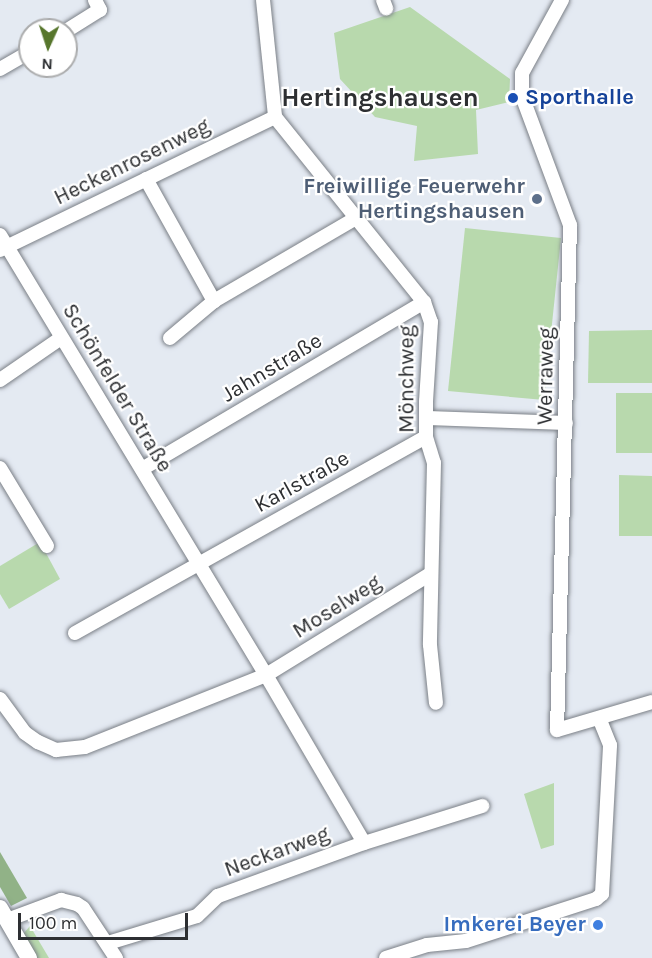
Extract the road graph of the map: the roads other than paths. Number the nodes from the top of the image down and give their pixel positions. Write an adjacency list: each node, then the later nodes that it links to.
1 (95, 0): 4 (street)
2 (262, 0): 7 (street)
3 (562, 0): 17 (street, Werraweg)
4 (78, 24)
5 (18, 59): 6 (street)
6 (0, 69)
7 (275, 117): 8 (street, Heckenrosenweg); 9 (street, Mönchweg)
8 (146, 179): 10 (street, Heckenrosenweg); 11 (street)
9 (356, 218): 11 (street); 12 (street, Mönchweg)
10 (2, 244): 13 (street, Schönfelder Straße)
11 (214, 301): 14 (street)
12 (424, 302): 16 (street, Mönchweg); 20 (street, Jahnstraße)
13 (61, 338): 15 (street); 20 (street, Schönfelder Straße)
14 (170, 339)
15 (0, 380)
16 (428, 417): 17 (street); 18 (street, Mönchweg)
17 (566, 423): 29 (street, Werraweg)
18 (426, 437): 22 (street, Karlstraße); 23 (street, Mönchweg)
19 (0, 468): 21 (street)
20 (142, 469): 22 (street, Schönfelder Straße)
21 (47, 546)
22 (198, 563): 24 (street); 25 (street, Schönfelder Straße)
23 (430, 574): 25 (street, Moselweg); 28 (street, Mönchweg)
24 (75, 633)
25 (266, 675): 26 (street, Moselweg); 31 (street, Schönfelder Straße)
26 (0, 699)
27 (652, 702): 29 (street, Werraweg)
28 (436, 703)
29 (599, 718): 36 (street)
30 (482, 806): 31 (street, Neckarweg)
31 (364, 843): 33 (street, Neckarweg)
32 (4, 914): 33 (street); 34 (street)
33 (108, 943): 35 (street)
34 (29, 958)
35 (116, 958)
36 (386, 958)

